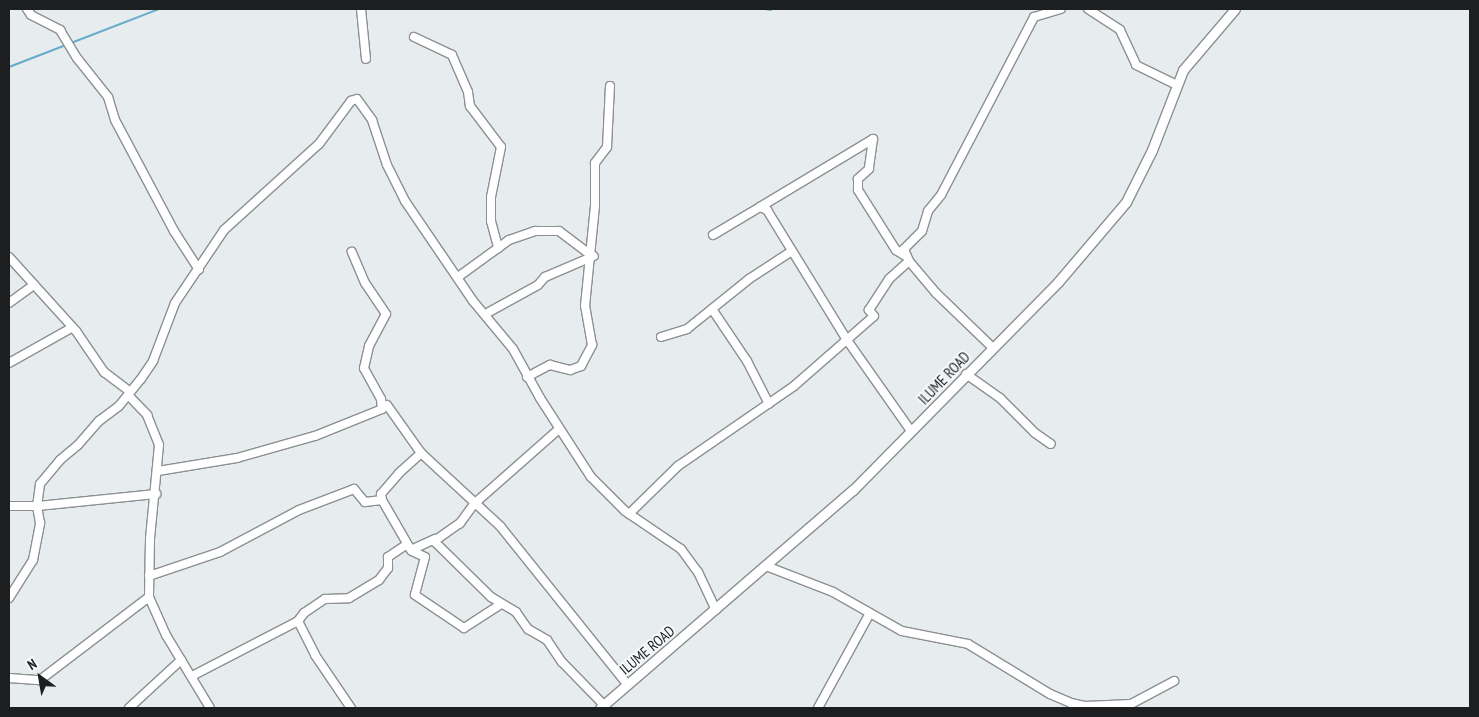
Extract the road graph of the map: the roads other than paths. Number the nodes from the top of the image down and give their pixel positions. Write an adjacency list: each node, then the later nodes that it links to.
1 (26, 9): 18 (street)
2 (361, 9): 7 (street)
3 (1060, 9): 17 (street)
4 (1088, 9): 8 (street)
5 (1236, 9): 8 (street, ILUME ROAD)
6 (414, 37): 12 (street)
7 (366, 59)
8 (1175, 84): 27 (street, ILUME ROAD)
9 (610, 86): 15 (street)
10 (760, 207): 11 (street); 13 (street); 17 (street)
11 (713, 235)
12 (498, 248): 15 (street); 19 (street)
13 (792, 251): 22 (street); 26 (street)
14 (352, 252): 38 (street)
15 (592, 256): 23 (street); 30 (street)
16 (9, 257): 20 (street)
17 (908, 259): 26 (street); 27 (street)
18 (199, 270): 19 (street); 31 (street)
19 (458, 277): 30 (street)
20 (34, 285): 21 (street); 24 (street)
21 (9, 303)
22 (712, 309): 25 (street); 32 (street)
23 (489, 312)
24 (73, 327): 28 (street); 31 (street)
25 (661, 337)
26 (847, 340): 32 (street); 35 (street)
27 (992, 347): 29 (street, ILUME ROAD)
28 (9, 363)
29 (966, 374): 35 (street, ILUME ROAD); 36 (street)
30 (527, 377): 34 (street)
31 (128, 393): 38 (street); 43 (street)
32 (770, 404): 44 (street)
33 (386, 405): 37 (street)
34 (559, 429): 41 (street); 44 (street)
35 (911, 430): 47 (street, ILUME ROAD)
36 (1051, 444)
37 (421, 453): 40 (street); 41 (street)
38 (158, 471): 39 (street)
39 (156, 494): 43 (street); 48 (street)
40 (382, 500): 46 (street); 48 (street)
41 (476, 502): 45 (street); 59 (street)
42 (9, 506): 43 (street)
43 (37, 506): 50 (street)
44 (628, 514): 52 (street)
45 (435, 539): 46 (street); 51 (street)
46 (409, 548): 51 (street); 54 (street)
47 (766, 566): 52 (street, ILUME ROAD); 53 (street)
48 (149, 576): 49 (street)
49 (149, 597): 55 (street); 57 (street)
50 (9, 598)
51 (501, 604): 60 (street)
52 (716, 610): 59 (street, ILUME ROAD)
53 (870, 614): 61 (street); 65 (street)
54 (298, 621): 56 (street); 64 (street)
55 (181, 660): 56 (street); 62 (street)
56 (192, 676): 63 (street)
57 (9, 678)
58 (1174, 681): 61 (street)
59 (627, 684): 60 (street, ILUME ROAD)
60 (602, 707)
61 (1120, 707)
62 (129, 708)
63 (210, 708)
64 (351, 708)
65 (818, 708)

